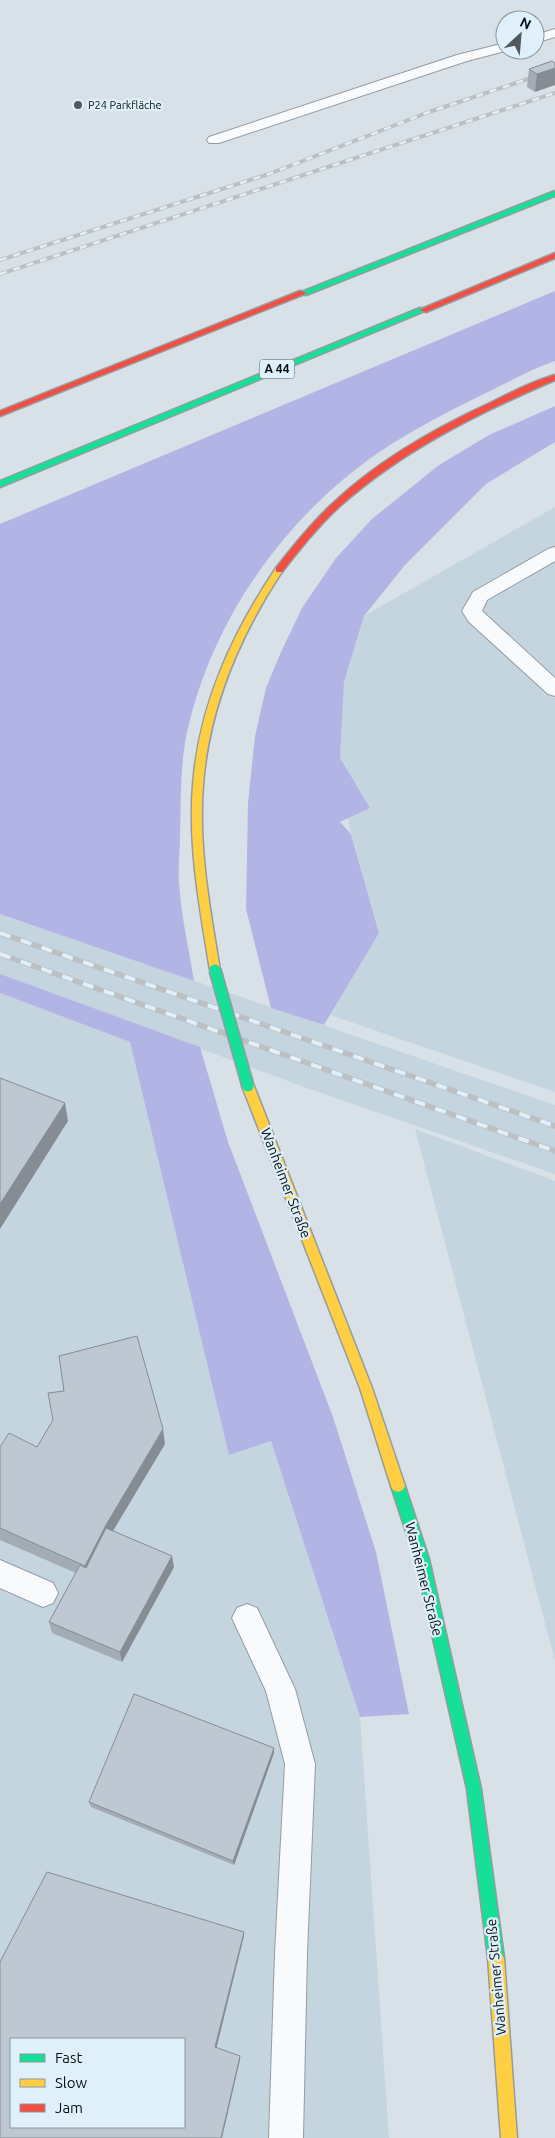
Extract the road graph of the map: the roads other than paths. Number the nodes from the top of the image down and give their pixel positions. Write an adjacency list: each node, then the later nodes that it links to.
1 (495, 50): 2 (lane)
2 (214, 140)
3 (555, 193): 6 (main road)
4 (555, 255): 7 (main road, A 44)
5 (555, 377): 14 (main road, Wanheimer Straße, bridge)
6 (0, 414)
7 (0, 484)
8 (555, 553): 9 (lane)
9 (555, 689)
10 (0, 1574): 11 (lane)
11 (43, 1593)
12 (247, 1618): 13 (lane)
13 (286, 2138)
14 (509, 2138)

